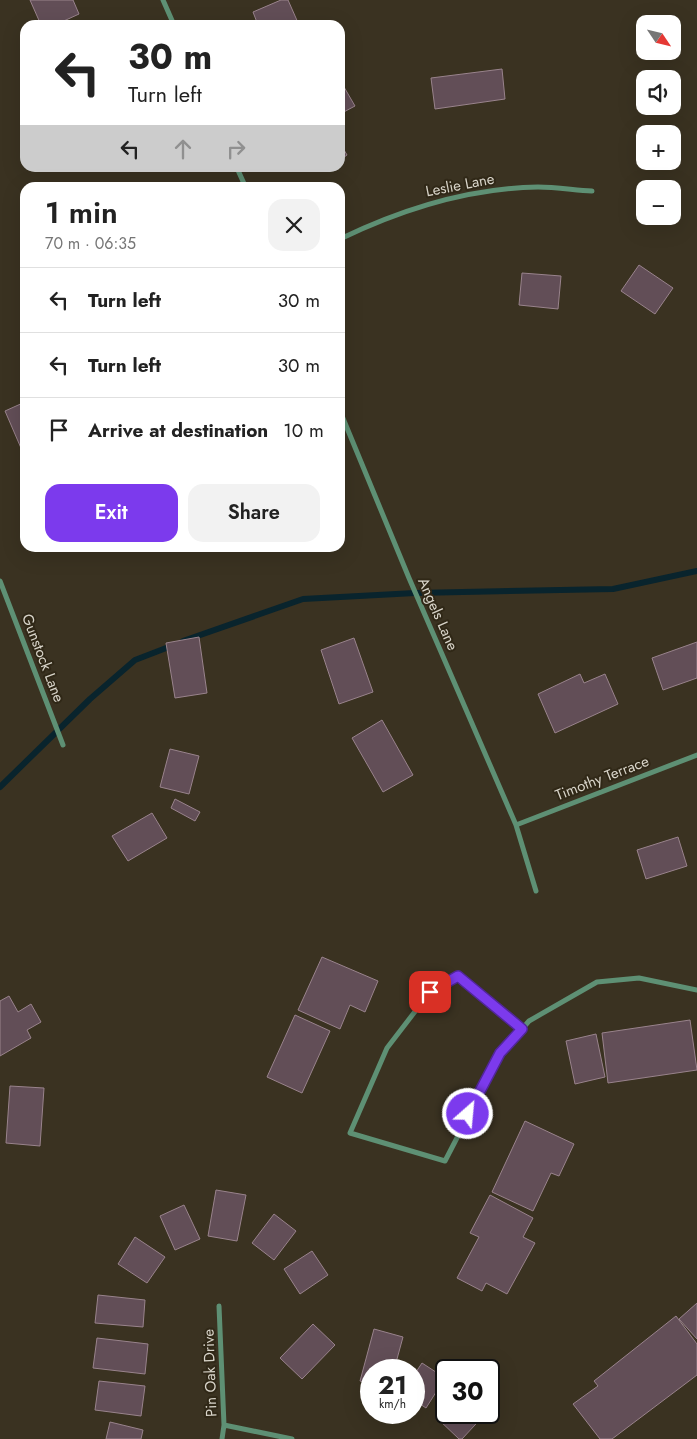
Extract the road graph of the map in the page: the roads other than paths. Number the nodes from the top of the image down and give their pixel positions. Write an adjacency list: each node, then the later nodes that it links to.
1 (163, 0): 2 (street)
2 (172, 20)
3 (592, 191): 4 (street, Leslie Lane)
4 (345, 236)
5 (345, 423): 9 (street, Angels Lane)
6 (0, 581): 7 (street, Gunstock Lane)
7 (63, 745)
8 (697, 754): 9 (street, Timothy Terrace)
9 (516, 825): 10 (street, Angels Lane)
10 (536, 891)
11 (697, 990): 12 (street)
12 (522, 1029): 12 (street)
13 (219, 1306): 14 (street, Pin Oak Drive)
14 (224, 1424): 15 (street, Pin Oak Drive); 16 (street)
15 (222, 1439)
16 (292, 1439)

